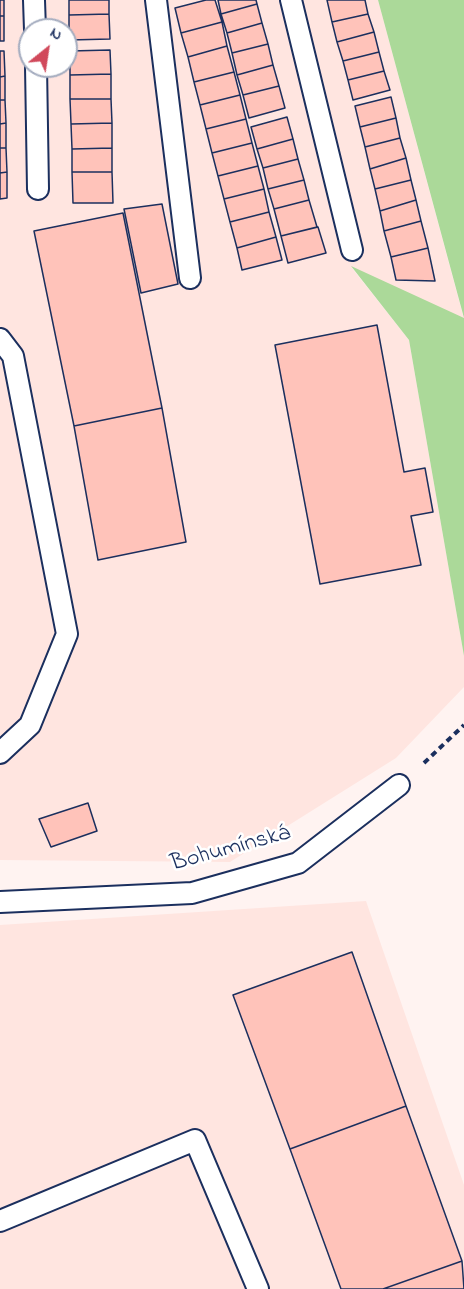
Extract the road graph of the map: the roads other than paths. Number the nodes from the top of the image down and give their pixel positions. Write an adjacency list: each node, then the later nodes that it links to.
1 (34, 0): 4 (lane)
2 (156, 0): 8 (lane)
3 (291, 0): 7 (lane)
4 (35, 18)
5 (36, 78): 6 (lane)
6 (38, 189)
7 (352, 250)
8 (190, 278)
9 (0, 339): 10 (lane)
10 (0, 753)
11 (399, 785): 12 (lane, Bohumínská)
12 (0, 902)
13 (0, 1221): 14 (lane)
14 (258, 1289)

